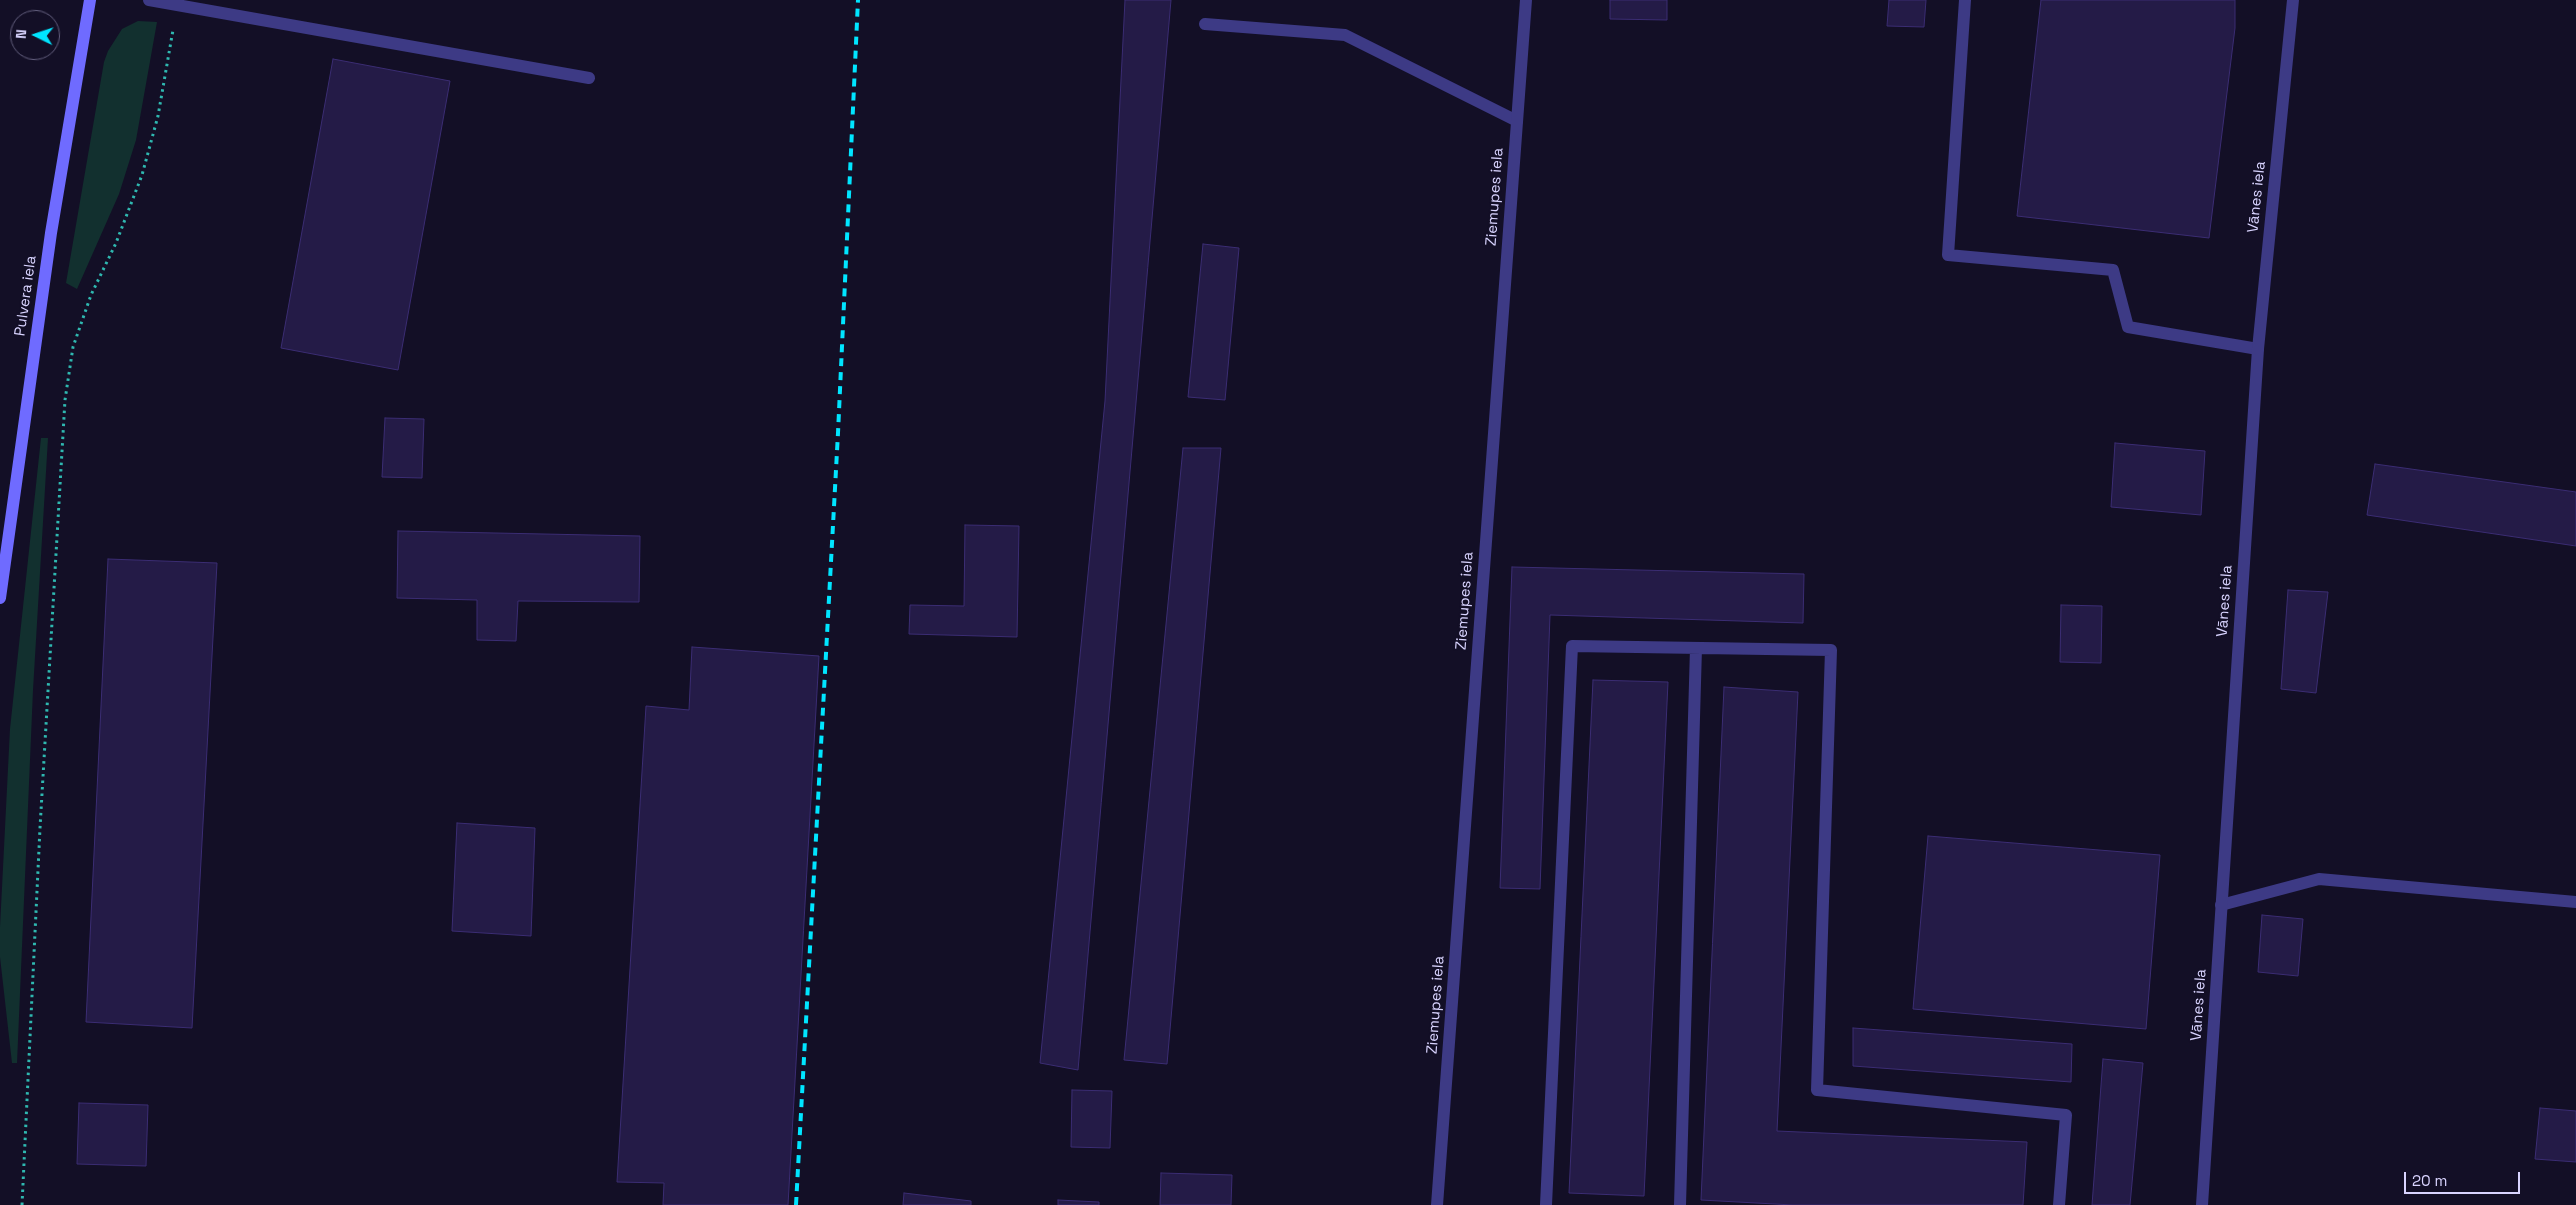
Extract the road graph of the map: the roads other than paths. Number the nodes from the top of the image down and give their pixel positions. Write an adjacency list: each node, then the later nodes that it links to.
1 (90, 0): 10 (main road, Pulvera iela)
2 (149, 0): 7 (street)
3 (1526, 0): 8 (street, Ziemupes iela)
4 (1965, 0): 9 (street)
5 (2293, 0): 9 (street, Vānes iela)
6 (1205, 24): 8 (street)
7 (589, 78)
8 (1517, 121): 14 (street, Ziemupes iela)
9 (2258, 349): 13 (street, Vānes iela)
10 (0, 598)
11 (1696, 648): 15 (street); 16 (street); 17 (street)
12 (2576, 902): 13 (street)
13 (2222, 905): 18 (street, Vānes iela)
14 (1438, 1205)
15 (1546, 1205)
16 (1680, 1205)
17 (2059, 1205)
18 (2202, 1205)

